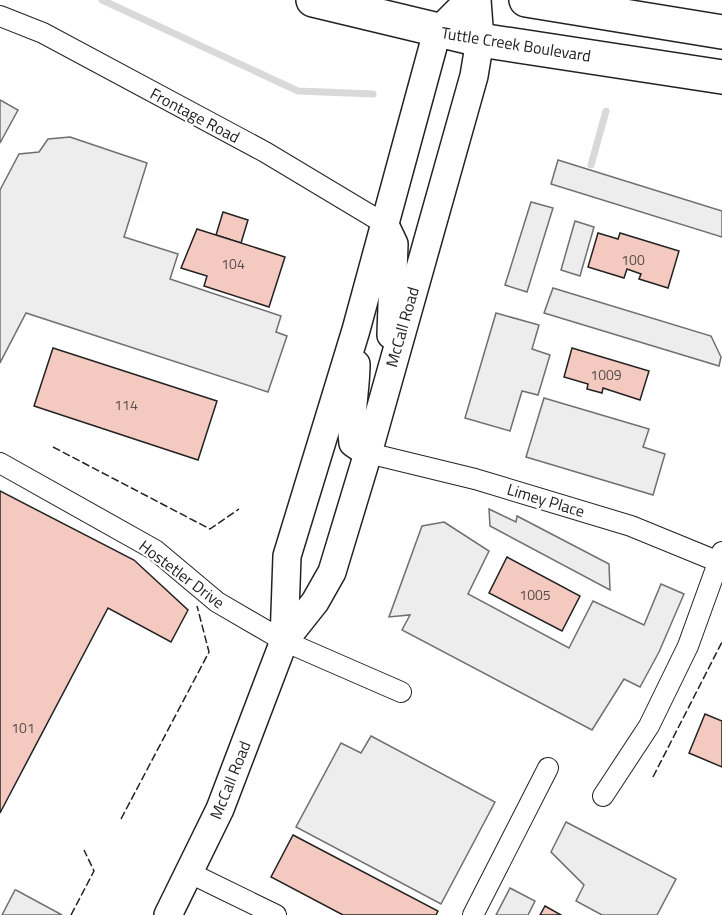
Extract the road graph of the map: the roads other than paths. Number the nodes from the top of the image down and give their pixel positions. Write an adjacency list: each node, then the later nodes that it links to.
1 (313, 0): 6 (highway, Tuttle Creek Boulevard)
2 (469, 0): 6 (main road, McCall Road)
3 (477, 0): 8 (main road, McCall Road)
4 (526, 0): 7 (highway)
5 (0, 16): 10 (street, Frontage Road)
6 (437, 32): 8 (highway, Tuttle Creek Boulevard); 10 (main road, McCall Road)
7 (722, 32)
8 (480, 40): 9 (highway, Tuttle Creek Boulevard); 12 (main road, McCall Road)
9 (722, 77)
10 (385, 224): 11 (main road, McCall Road); 12 (main road)
11 (356, 330): 13 (main road); 16 (main road, McCall Road)
12 (392, 362): 13 (main road, McCall Road)
13 (368, 453): 15 (street, Limey Place); 16 (main road, McCall Road)
14 (0, 463): 16 (street, Hostetler Drive)
15 (721, 556): 19 (street)
16 (284, 641): 17 (street, Hostetler Drive); 20 (main road, McCall Road)
17 (401, 692)
18 (548, 768): 23 (street)
19 (603, 796)
20 (190, 873): 21 (main road, McCall Road); 22 (street)
21 (168, 915)
22 (276, 915)
23 (473, 915)

